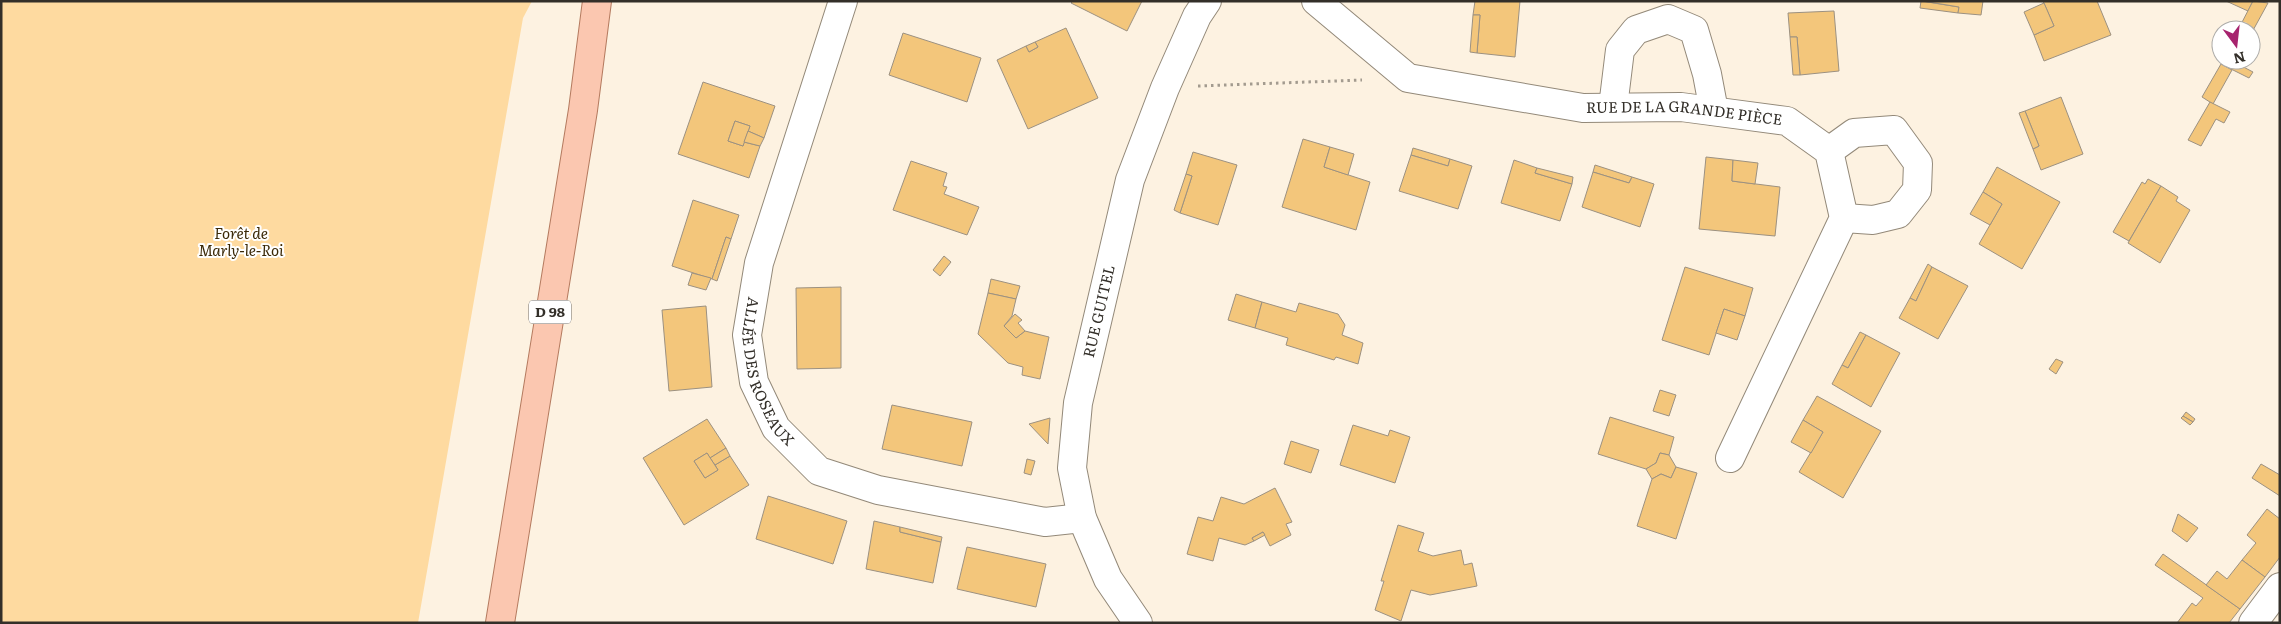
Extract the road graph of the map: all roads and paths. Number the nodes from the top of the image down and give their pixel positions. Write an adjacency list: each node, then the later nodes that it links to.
1 (597, 1): 14 (main road, D 98)
2 (843, 1): 12 (street, ALLÉE DES ROSEAUX)
3 (1207, 1): 6 (street, RUE GUITEL)
4 (1316, 1): 5 (street)
5 (1408, 78): 6 (path); 7 (street, RUE DE LA GRANDE PIÈCE)
6 (1165, 88): 12 (street, RUE GUITEL)
7 (1613, 107): 8 (street, RUE DE LA GRANDE PIÈCE); 8 (street)
8 (1714, 111): 9 (street, RUE DE LA GRANDE PIÈCE)
9 (1829, 151): 10 (street); 10 (street)
10 (1844, 218): 11 (street)
11 (1730, 458)
12 (1082, 518): 15 (street, RUE GUITEL)
13 (2280, 587): 16 (street)
14 (500, 623)
15 (1138, 623)
16 (2253, 623)

